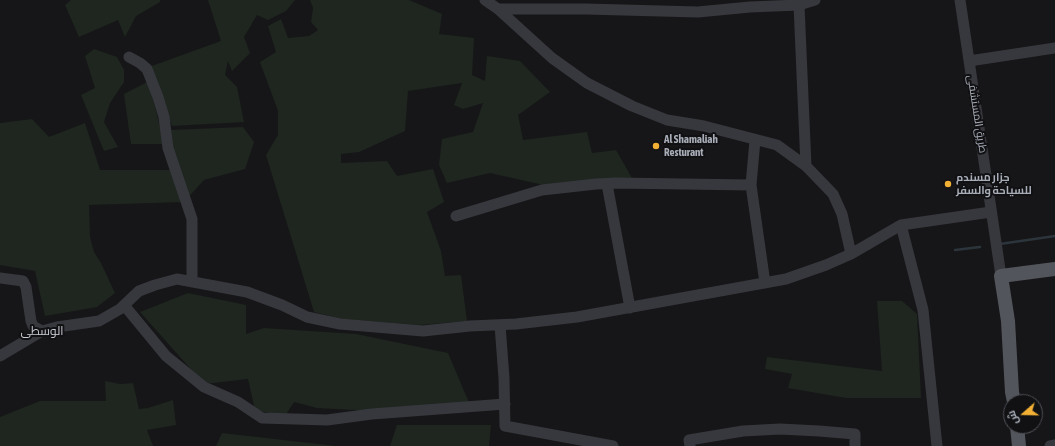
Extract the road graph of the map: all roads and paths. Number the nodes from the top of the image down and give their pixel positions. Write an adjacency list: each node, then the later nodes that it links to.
1 (485, 0): 6 (street)
2 (815, 0): 5 (street)
3 (960, 0): 9 (street, طريق المستشفى)
4 (586, 4): 5 (street); 6 (street)
5 (799, 5): 11 (street)
6 (498, 8): 10 (street)
7 (1055, 48): 9 (street)
8 (129, 57): 21 (street)
9 (969, 61): 14 (street, طريق المستشفى)
10 (755, 140): 11 (street); 13 (street)
11 (806, 166): 17 (street)
12 (606, 184): 13 (street); 15 (street); 24 (street)
13 (751, 185): 22 (street)
14 (991, 212): 16 (street); 19 (street, طريق المستشفى)
15 (456, 216)
16 (901, 225): 17 (street); 35 (street)
17 (851, 254): 22 (street)
18 (1055, 269): 19 (main road)
19 (1001, 276): 28 (main road)
20 (0, 278): 26 (street)
21 (192, 282): 23 (street); 25 (street)
22 (765, 283): 24 (street)
23 (124, 305): 26 (street); 29 (street)
24 (630, 308): 25 (street)
25 (500, 325): 29 (street)
26 (42, 331): 27 (street)
27 (0, 356)
28 (1012, 394)
29 (505, 404): 32 (street)
30 (1018, 434): 36 (main road)
31 (1055, 445): 37 (street)
32 (613, 446)
33 (690, 446): 34 (street)
34 (855, 446)
35 (937, 446)
36 (1019, 446)
37 (1050, 446)

